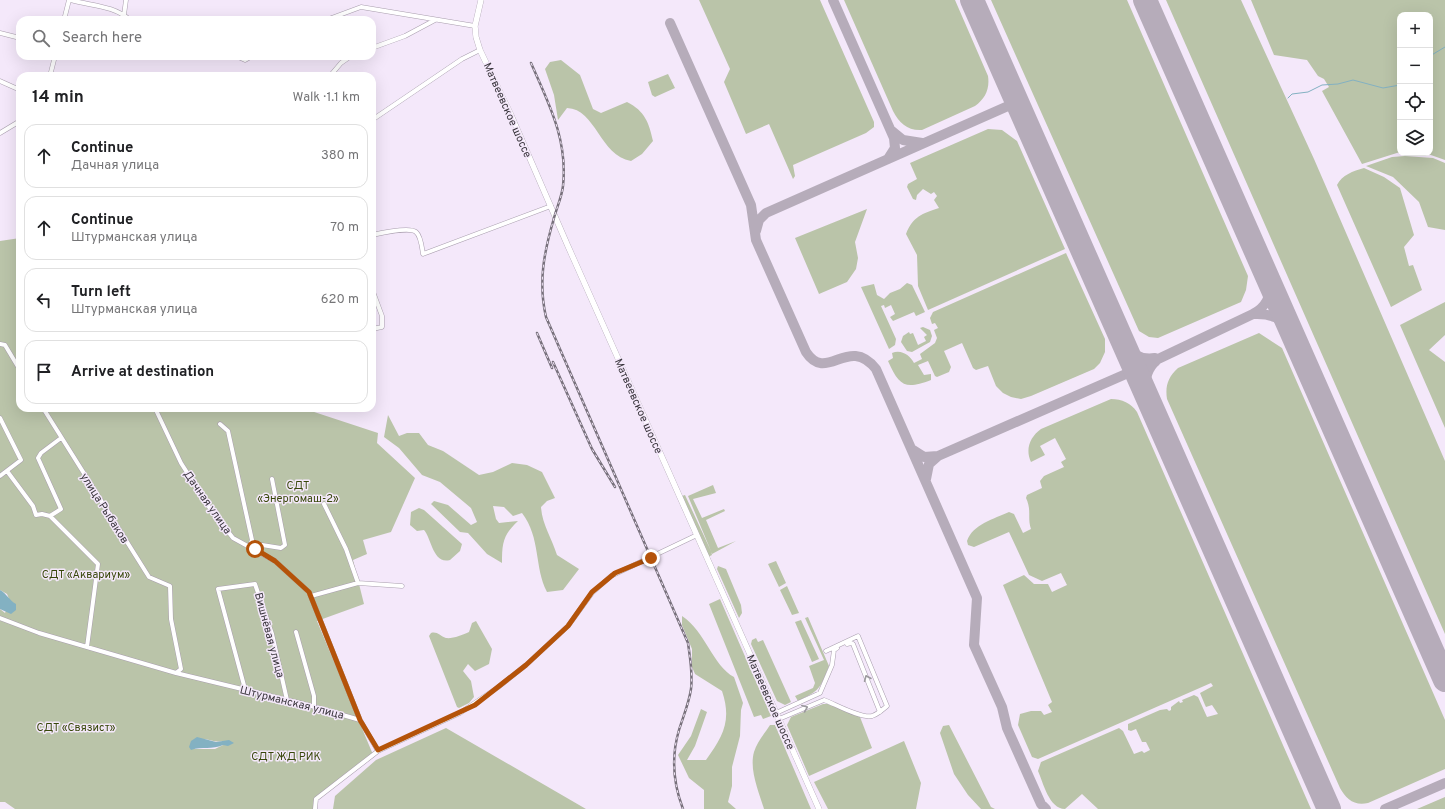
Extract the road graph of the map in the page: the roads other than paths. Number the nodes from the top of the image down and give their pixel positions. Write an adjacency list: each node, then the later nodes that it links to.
1 (70, 0): 4 (street); 5 (street)
2 (126, 0): 4 (street)
3 (481, 0): 8 (main road, Матвеевское шоссе)
4 (124, 15)
5 (65, 16)
6 (337, 16): 7 (street)
7 (436, 20): 8 (street); 11 (street)
8 (474, 26): 12 (main road, Матвеевское шоссе)
9 (0, 33): 10 (street)
10 (16, 37)
11 (376, 47)
12 (480, 50): 19 (street); 22 (main road, Матвеевское шоссе)
13 (55, 60): 15 (street)
14 (345, 60): 16 (street)
15 (51, 72)
16 (333, 72)
17 (0, 81): 18 (street)
18 (16, 88)
19 (376, 117)
20 (16, 123): 21 (street)
21 (0, 133)
22 (551, 206): 23 (street); 38 (main road, Матвеевское шоссе)
23 (376, 234)
24 (376, 300): 25 (street)
25 (376, 328)
26 (0, 344): 27 (street)
27 (16, 363)
28 (45, 412): 32 (street, улица Рыбаков)
29 (157, 412): 39 (street, Дачная улица)
30 (0, 418): 33 (street)
31 (220, 424): 39 (street)
32 (61, 438): 37 (street); 48 (street, улица Рыбаков)
33 (7, 471): 34 (street); 37 (street)
34 (0, 476)
35 (272, 479): 40 (street)
36 (324, 504): 41 (street)
37 (50, 516): 46 (street)
38 (697, 535): 53 (main road, Матвеевское шоссе); 56 (street)
39 (250, 546): 40 (street, Дачная улица)
40 (255, 549): 43 (street, Дачная улица)
41 (358, 583): 42 (street); 43 (street)
42 (402, 586)
43 (311, 596): 55 (street, Дачная улица)
44 (0, 618): 46 (street, Штурманская улица)
45 (296, 632): 51 (street)
46 (87, 648): 48 (street, Штурманская улица)
47 (826, 651): 52 (street)
48 (176, 673): 49 (street, Штурманская улица)
49 (245, 689): 50 (street, Штурманская улица); 50 (street, Вишнёвая улица)
50 (287, 700): 51 (street, Штурманская улица)
51 (314, 706): 55 (street, Штурманская улица)
52 (880, 712): 53 (street, one-way to 53); 54 (street, one-way to 52)
53 (776, 713): 54 (main road, Матвеевское шоссе)
54 (779, 719): 58 (main road, Матвеевское шоссе)
55 (360, 720): 56 (street)
56 (378, 750): 57 (street)
57 (315, 809)
58 (819, 809)

